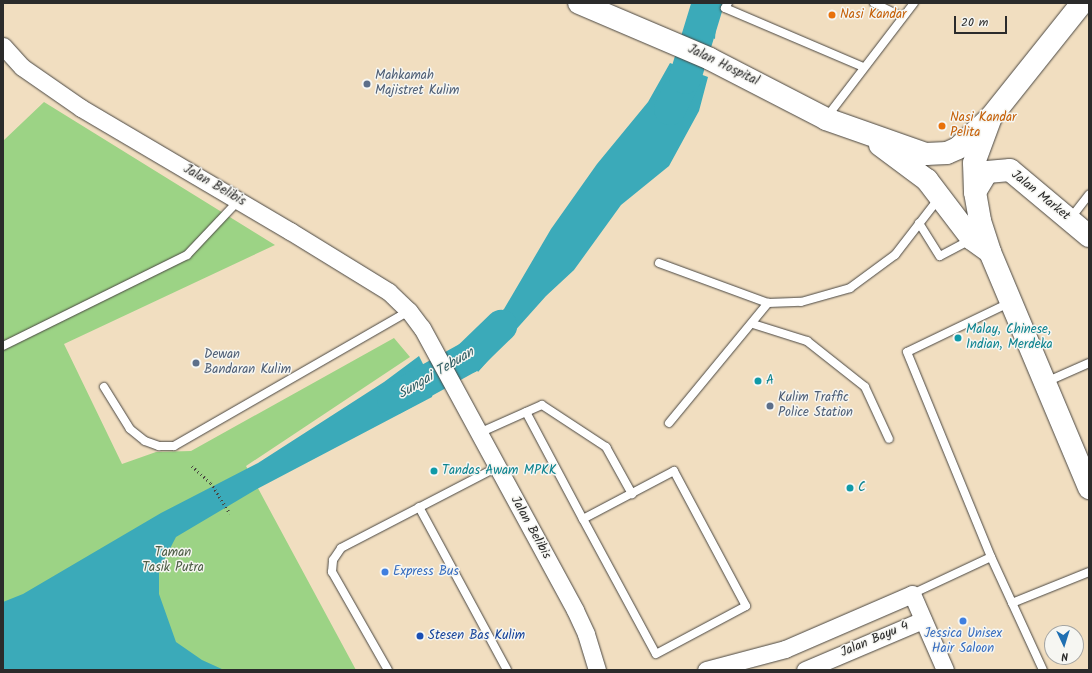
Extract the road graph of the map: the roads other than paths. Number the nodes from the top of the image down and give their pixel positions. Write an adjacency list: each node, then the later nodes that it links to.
1 (579, 3): 10 (main road, Jalan Hospital)
2 (728, 3): 8 (lane)
3 (874, 3): 6 (lane)
4 (914, 3): 6 (lane)
5 (1082, 3): 9 (main road)
6 (903, 17): 8 (lane)
7 (3, 46): 15 (street, Jalan Belibis)
8 (863, 67): 10 (lane)
9 (991, 117): 11 (main road, Jalan Hospital); 12 (main road)
10 (826, 119): 11 (main road, Jalan Hospital)
11 (865, 134): 14 (main road, Jalan Hospital)
12 (975, 192): 16 (main road, Jalan Market); 20 (main road)
13 (1089, 195): 16 (lane)
14 (939, 197): 17 (lane); 19 (main road, Jalan Hospital)
15 (239, 200): 24 (street, Jalan Belibis); 26 (lane)
16 (1070, 220): 18 (main road, Jalan Market)
17 (919, 223): 19 (lane); 23 (lane)
18 (1089, 236)
19 (972, 239): 20 (main road, Jalan Hospital)
20 (990, 252): 22 (main road)
21 (659, 263): 23 (lane)
22 (1011, 302): 28 (main road); 39 (lane)
23 (768, 303): 25 (lane)
24 (409, 310): 29 (lane); 32 (street, Jalan Belibis)
25 (753, 324): 31 (lane); 33 (lane)
26 (3, 346)
27 (1089, 363): 28 (lane)
28 (1045, 382): 35 (main road)
29 (104, 387)
30 (526, 412): 32 (lane); 36 (lane); 38 (lane)
31 (669, 422)
32 (479, 433): 34 (street, Jalan Belibis)
33 (890, 439)
34 (497, 467): 37 (lane); 46 (street, Jalan Belibis)
35 (1089, 488)
36 (632, 494): 38 (lane); 38 (lane)
37 (419, 507): 44 (lane); 45 (lane)
38 (583, 519)
39 (992, 557): 41 (lane); 42 (lane)
40 (1089, 572): 42 (lane)
41 (912, 594): 43 (street); 47 (street)
42 (1012, 603): 50 (lane)
43 (923, 620): 48 (street, Jalan Bayu 4); 49 (street)
44 (388, 670)
45 (507, 670)
46 (597, 670)
47 (706, 670)
48 (805, 670)
49 (945, 670)
50 (1043, 670)

